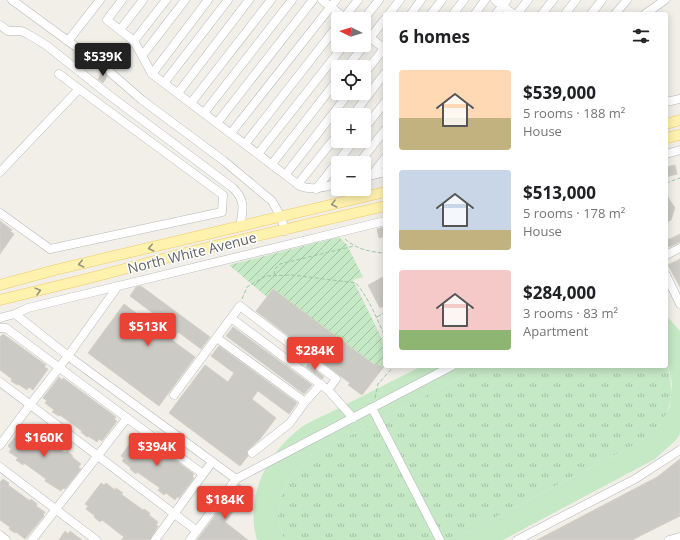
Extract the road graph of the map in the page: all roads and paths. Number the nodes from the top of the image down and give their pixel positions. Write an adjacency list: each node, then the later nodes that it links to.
1 (12, 0): 52 (street)
2 (100, 0): 52 (street)
3 (122, 0): 48 (street)
4 (144, 0): 48 (street)
5 (166, 0): 53 (street)
6 (185, 0): 57 (street)
7 (208, 0): 60 (street)
8 (228, 0): 62 (street)
9 (249, 0): 65 (street)
10 (272, 0): 69 (street)
11 (292, 0): 72 (street)
12 (313, 0): 75 (street)
13 (322, 0): 28 (street)
14 (358, 0): 31 (street)
15 (379, 0): 32 (street)
16 (400, 0): 33 (street)
17 (422, 0): 34 (street)
18 (442, 0): 35 (street)
19 (464, 0): 36 (street)
20 (485, 0): 37 (street)
21 (495, 0): 29 (street)
22 (528, 0): 40 (street)
23 (553, 0): 41 (street)
24 (576, 0): 42 (street)
25 (602, 0): 43 (street)
26 (626, 0): 44 (street)
27 (665, 0): 45 (street)
28 (333, 3): 30 (street); 77 (street)
29 (505, 3): 38 (street); 39 (street)
30 (340, 12)
31 (349, 12)
32 (370, 12)
33 (391, 12)
34 (413, 12)
35 (433, 12)
36 (455, 12)
37 (476, 12)
38 (498, 12)
39 (512, 12)
40 (519, 12)
41 (544, 12)
42 (567, 12)
43 (593, 12)
44 (617, 12)
45 (648, 12)
46 (383, 21): 49 (street)
47 (0, 25): 101 (street)
48 (120, 30): 53 (street)
49 (371, 31)
50 (331, 35): 82 (street)
51 (371, 38): 54 (street)
52 (68, 41): 96 (street)
53 (134, 41): 57 (street)
54 (383, 47)
55 (383, 50): 58 (street)
56 (338, 52): 86 (street)
57 (142, 56): 60 (street)
58 (371, 65)
59 (59, 74): 64 (street)
60 (152, 74): 62 (street)
61 (383, 76): 71 (street)
62 (164, 83): 65 (street)
63 (331, 88): 89 (street)
64 (79, 89): 90 (street); 104 (street)
65 (178, 93): 69 (street)
66 (344, 100): 93 (street)
67 (680, 100): 68 (street)
68 (668, 102)
69 (191, 104): 72 (street)
70 (383, 105): 73 (street)
71 (358, 108)
72 (204, 113): 75 (street)
73 (371, 120)
74 (680, 120): 76 (main road)
75 (217, 123): 77 (street)
76 (668, 123)
77 (231, 133): 82 (street)
78 (383, 133): 87 (street)
79 (680, 135): 80 (main road)
80 (668, 138)
81 (331, 143): 98 (street)
82 (245, 144): 86 (street)
83 (348, 148): 100 (street)
84 (680, 150): 85 (street)
85 (668, 153)
86 (258, 154): 89 (street)
87 (365, 156)
88 (383, 160): 92 (street)
89 (272, 164): 93 (street)
90 (0, 172)
91 (383, 172): 94 (street)
92 (371, 173)
93 (286, 174): 98 (street)
94 (371, 175)
95 (680, 178): 97 (path)
96 (247, 180): 101 (street); 105 (street)
97 (668, 182)
98 (298, 184): 100 (street)
99 (331, 185): 100 (street)
100 (316, 189)
101 (235, 190): 107 (street)
102 (383, 192): 105 (main road, North White Avenue, one-way to 105)
103 (383, 206): 108 (main road, North White Avenue)
104 (0, 213)
105 (281, 217): 107 (main road, North White Avenue); 108 (street)
106 (383, 222): 109 (street)
107 (240, 227): 116 (main road, North White Avenue, one-way to 116)
108 (285, 231): 118 (main road, North White Avenue, one-way to 108)
109 (339, 233): 110 (path); 117 (street)
110 (354, 246): 112 (path); 114 (path)
111 (680, 248): 113 (street)
112 (382, 253)
113 (668, 254)
114 (274, 276): 120 (path); 123 (path)
115 (668, 279): 119 (street)
116 (0, 285)
117 (118, 286): 122 (street); 129 (street)
118 (0, 300)
119 (680, 304)
120 (240, 306): 125 (street); 135 (street)
121 (383, 313): 123 (path)
122 (14, 314): 124 (street); 129 (street)
123 (376, 317): 127 (path)
124 (0, 318)
125 (231, 318): 128 (street); 134 (street)
126 (0, 328): 130 (street)
127 (383, 333)
128 (217, 338): 136 (street); 137 (street)
129 (68, 356): 130 (street); 146 (street)
130 (59, 368): 138 (street); 140 (street)
131 (392, 368): 139 (path)
132 (448, 368): 139 (street)
133 (0, 382): 138 (street)
134 (321, 384): 135 (street); 137 (street)
135 (328, 390): 141 (street)
136 (174, 396)
137 (305, 402): 144 (street)
138 (30, 405): 142 (street); 145 (street)
139 (372, 408): 141 (street); 160 (street)
140 (127, 418): 145 (street); 148 (street)
141 (353, 418): 149 (street)
142 (0, 445)
143 (680, 450): 161 (street)
144 (252, 453)
145 (97, 455): 150 (street); 151 (street)
146 (212, 462): 148 (street); 149 (street)
147 (0, 467): 150 (street)
148 (203, 474): 151 (street)
149 (236, 479): 152 (street)
150 (55, 509): 156 (street); 157 (street)
151 (174, 514): 152 (street); 158 (street)
152 (197, 531): 159 (street)
153 (0, 535): 155 (street)
154 (680, 537): 162 (street)
155 (6, 540)
156 (32, 540)
157 (96, 540)
158 (155, 540)
159 (190, 540)
160 (440, 540)
161 (517, 540)
162 (669, 540)

